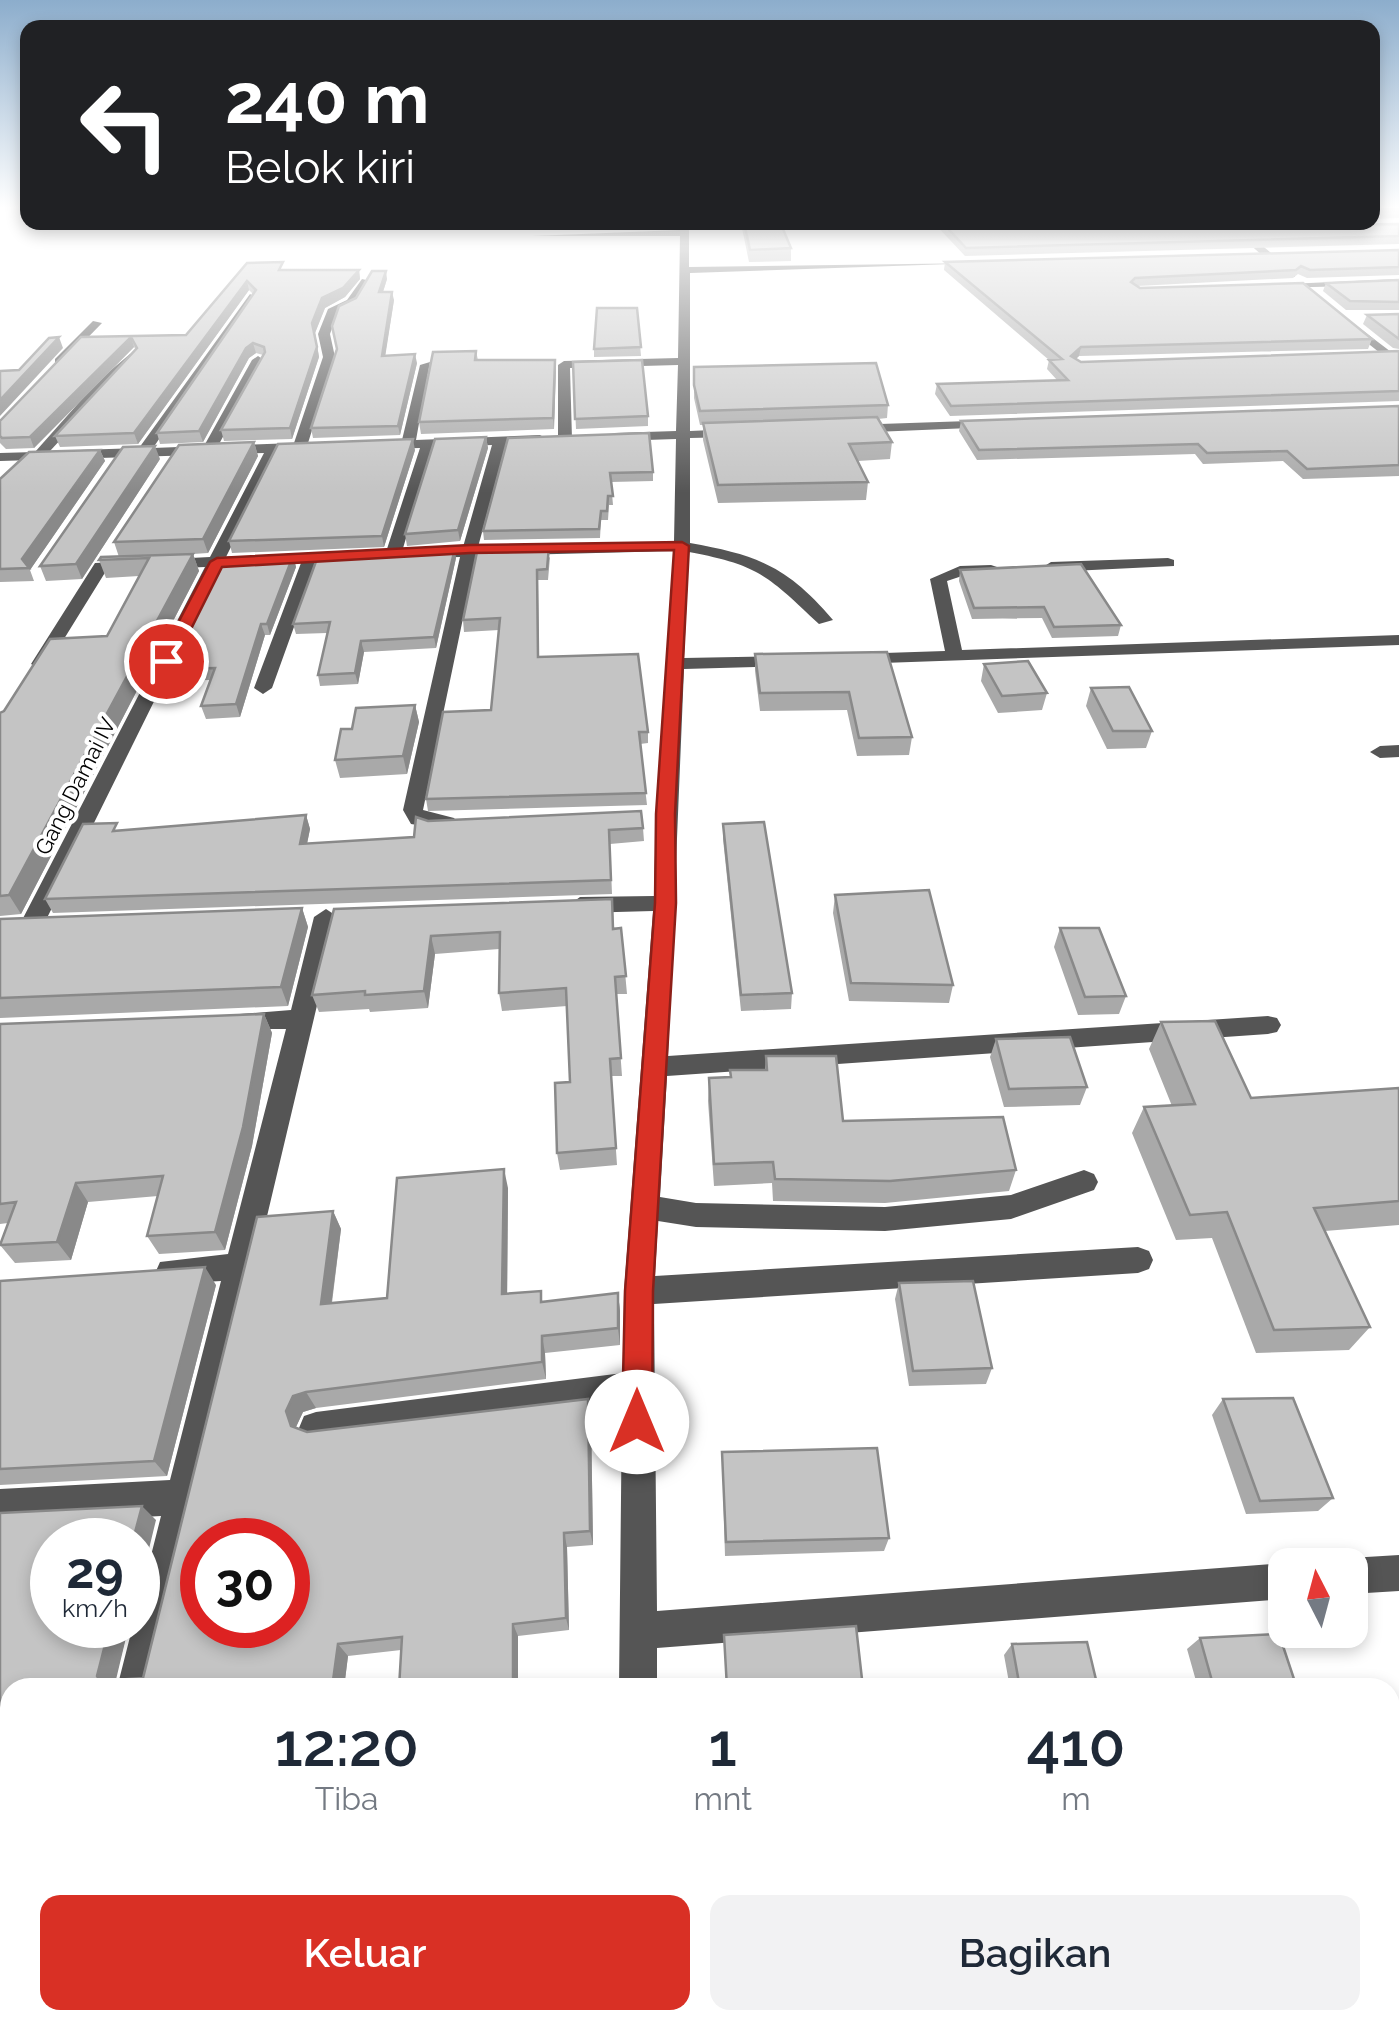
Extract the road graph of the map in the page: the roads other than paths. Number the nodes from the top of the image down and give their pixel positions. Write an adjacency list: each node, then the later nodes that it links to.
1 (245, 304): 30 (street)
2 (346, 304): 28 (street)
3 (682, 304): 12 (street)
4 (1329, 306): 6 (street)
5 (1361, 317): 6 (street)
6 (1342, 318): 10 (street)
7 (97, 324): 14 (street)
8 (134, 354): 32 (street)
9 (1369, 356): 10 (street)
10 (1395, 358)
11 (258, 360): 29 (street)
12 (676, 361): 18 (street); 21 (street)
13 (426, 365): 24 (street)
14 (46, 376)
15 (1020, 422): 16 (street)
16 (840, 429)
17 (760, 432): 18 (street)
18 (680, 435): 20 (street); 36 (street)
19 (584, 438): 21 (street)
20 (604, 438)
21 (565, 439): 22 (street)
22 (500, 441): 23 (street); 37 (street)
23 (428, 443): 24 (street); 38 (street)
24 (408, 444): 25 (street)
25 (354, 446)
26 (318, 447): 28 (street)
27 (273, 448): 28 (street); 29 (street); 40 (street, Gang Damai IV)
28 (300, 448)
29 (210, 450): 30 (street)
30 (143, 452): 31 (street)
31 (122, 453): 32 (street); 34 (street)
32 (34, 456): 33 (street); 35 (street)
33 (0, 457)
34 (112, 468)
35 (17, 471)
36 (682, 546): 37 (street); 42 (street); 47 (street)
37 (470, 549): 38 (street); 50 (street)
38 (377, 556): 39 (street)
39 (311, 559): 40 (street); 49 (street)
40 (217, 562): 48 (street); 54 (street, Gang Damai IV)
41 (1168, 563): 44 (street)
42 (825, 620)
43 (1399, 640): 44 (street)
44 (955, 656): 46 (street)
45 (815, 660): 47 (street)
46 (835, 660)
47 (675, 664): 51 (street)
48 (30, 679)
49 (263, 688)
50 (470, 822)
51 (665, 903): 52 (street); 58 (street)
52 (563, 906)
53 (325, 917): 55 (street)
54 (33, 925)
55 (301, 1019): 56 (street); 62 (street)
56 (207, 1023)
57 (1268, 1025): 58 (street)
58 (654, 1067): 60 (street)
59 (1084, 1182): 60 (street)
60 (644, 1207): 64 (street)
61 (1138, 1260): 64 (street)
62 (241, 1266): 63 (street); 67 (street)
63 (148, 1272)
64 (639, 1291): 65 (street)
65 (637, 1387): 66 (street); 72 (street)
66 (316, 1428)
67 (183, 1497): 68 (street); 73 (street)
68 (0, 1508)
69 (1399, 1572): 70 (street)
70 (1368, 1575)
71 (1268, 1582): 72 (street)
72 (638, 1631): 74 (street)
73 (138, 1678)
74 (638, 1678)

